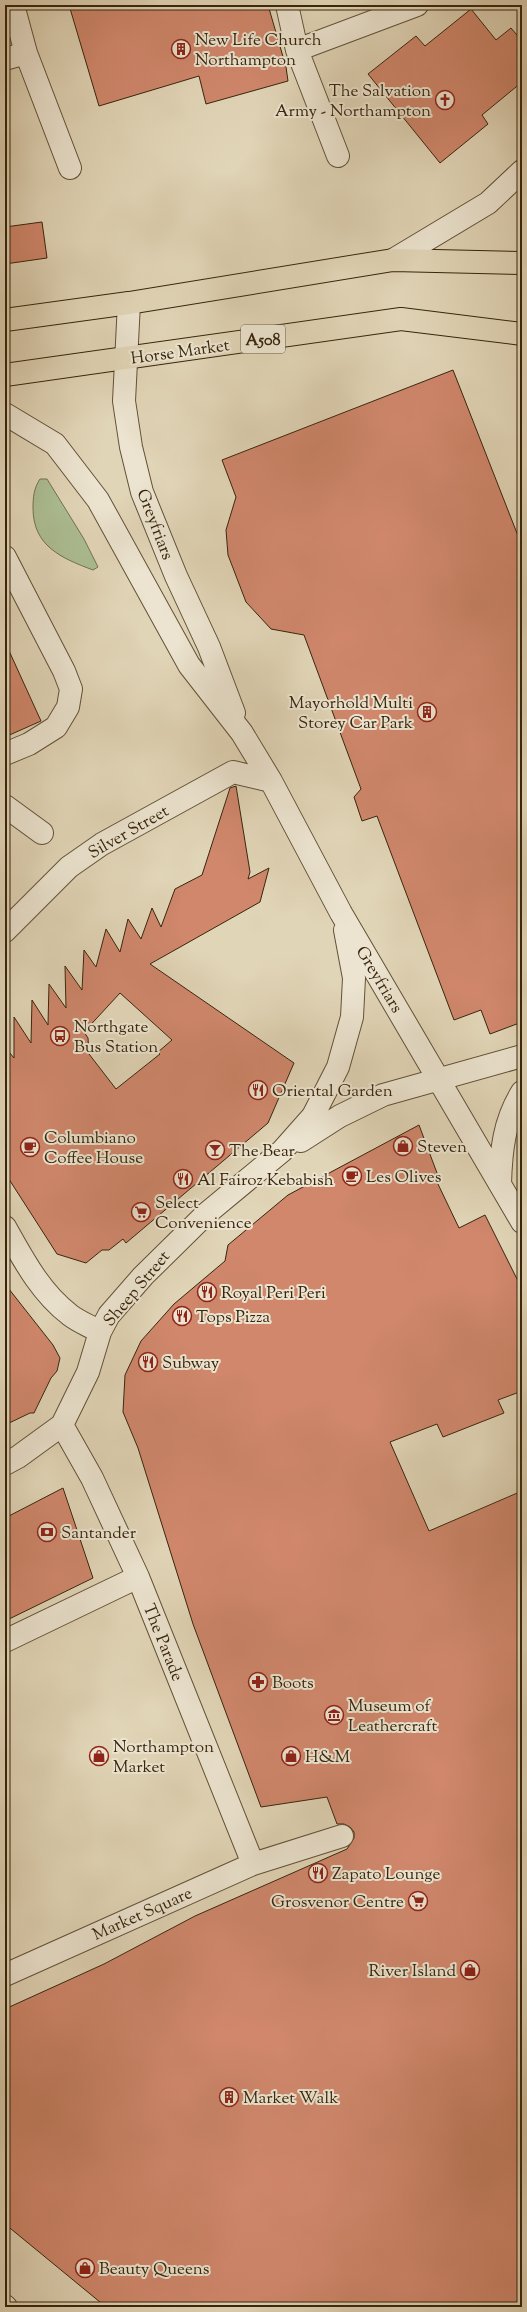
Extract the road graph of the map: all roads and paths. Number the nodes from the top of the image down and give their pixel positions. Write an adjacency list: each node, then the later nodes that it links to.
1 (13, 5): 5 (street)
2 (287, 5): 4 (street)
3 (417, 5): 4 (street)
4 (296, 50): 7 (street)
5 (26, 53): 6 (street); 8 (street)
6 (5, 59)
7 (338, 156)
8 (70, 168)
9 (522, 171): 10 (street)
10 (393, 260): 11 (highway); 12 (highway)
11 (522, 263)
12 (129, 303): 13 (highway); 15 (street, Greyfriars)
13 (5, 320)
14 (522, 334): 15 (highway, Horse Market / A508)
15 (126, 359): 16 (highway, Horse Market / A508); 19 (street, Greyfriars)
16 (5, 375)
17 (5, 414): 19 (street, Greyfriars)
18 (5, 557): 20 (street)
19 (242, 733): 21 (street, Greyfriars)
20 (5, 754)
21 (271, 781): 24 (street, Greyfriars); 25 (street, Silver Street)
22 (5, 806): 23 (street)
23 (42, 833)
24 (341, 914): 27 (street, Greyfriars); 29 (street, Sheep Street)
25 (5, 930)
26 (522, 1056): 27 (street)
27 (439, 1080): 29 (street, Sheep Street); 30 (street, Greyfriars)
28 (522, 1092): 30 (street)
29 (282, 1151): 33 (street, Sheep Street)
30 (500, 1184): 31 (street, Greyfriars)
31 (522, 1222)
32 (5, 1227): 33 (street)
33 (100, 1332): 34 (street, Sheep Street)
34 (62, 1425): 35 (street); 36 (street, The Parade)
35 (5, 1464)
36 (138, 1577): 37 (street); 39 (street, The Parade)
37 (5, 1641)
38 (342, 1836): 39 (street, Market Square)
39 (253, 1864): 40 (street, Market Square)
40 (32, 1963): 41 (street, Market Square); 42 (street, Market Square)
41 (5, 1975)
42 (5, 1990)

